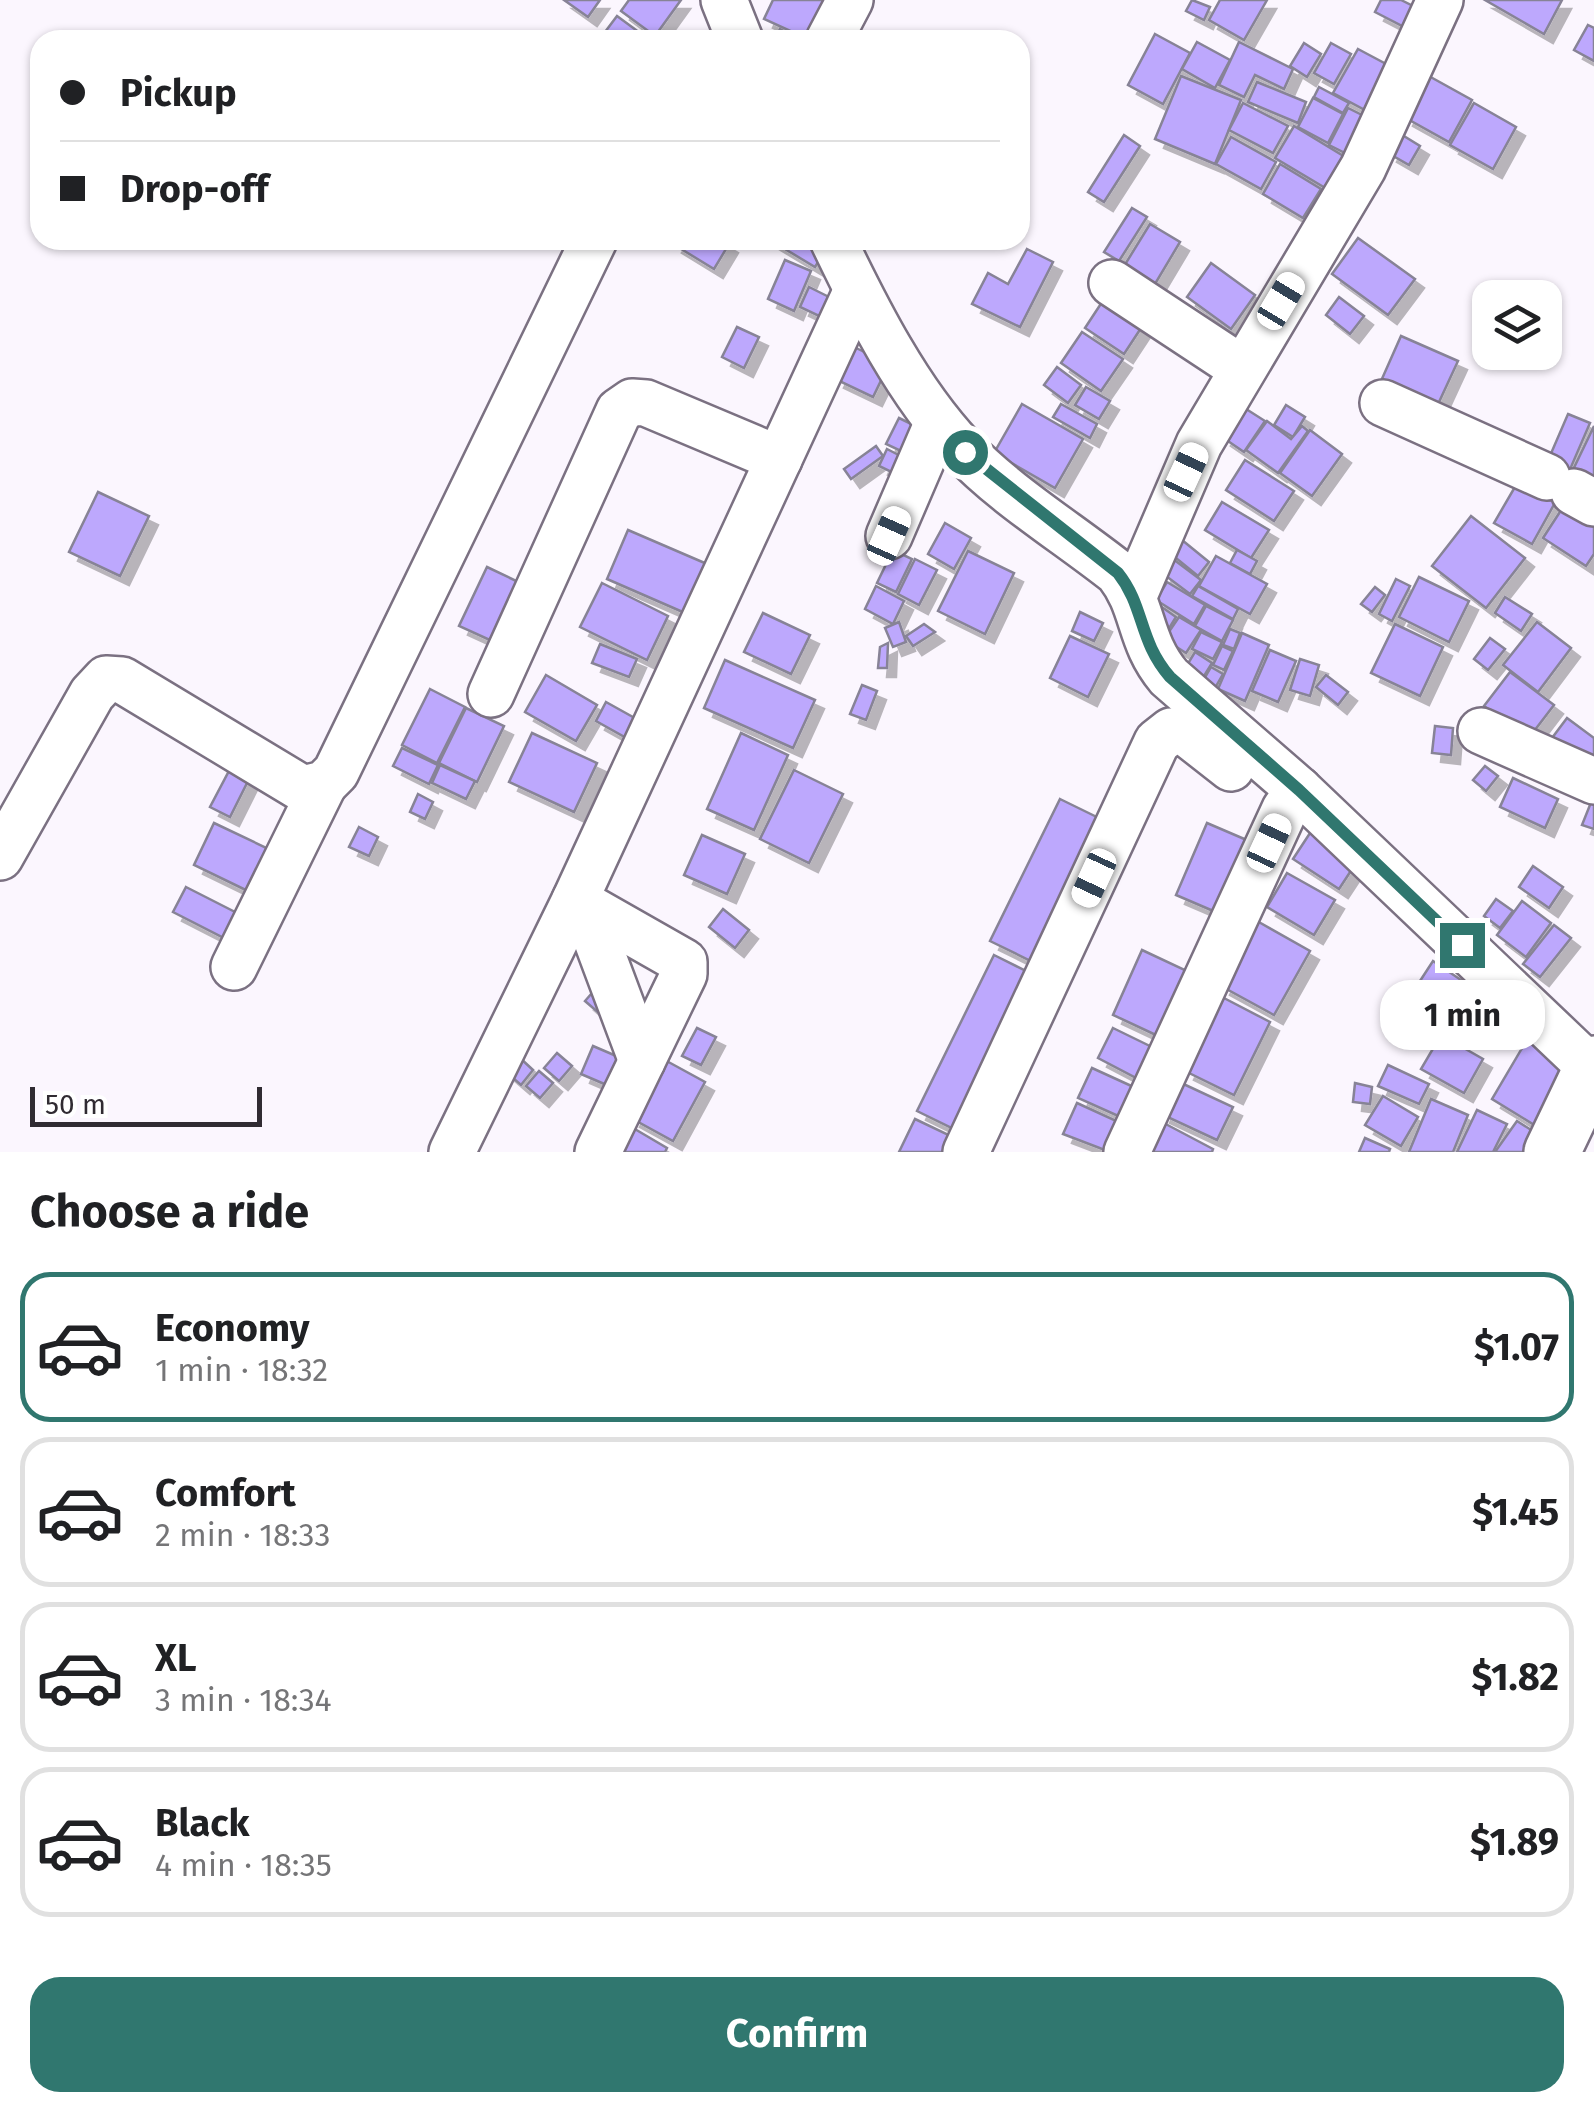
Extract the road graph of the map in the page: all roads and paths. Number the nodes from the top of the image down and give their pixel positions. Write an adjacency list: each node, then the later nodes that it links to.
1 (850, 0): 3 (street)
2 (1440, 0): 8 (street)
3 (834, 30)
4 (589, 250): 18 (street)
5 (839, 250): 7 (street)
6 (1112, 283): 8 (street)
7 (857, 290): 10 (street); 11 (street)
8 (1240, 368): 14 (street)
9 (1384, 403): 12 (street)
10 (938, 422): 13 (street); 14 (street)
11 (779, 459): 15 (street); 21 (street)
12 (1572, 491)
13 (889, 536)
14 (1134, 594): 19 (street)
15 (492, 694)
16 (1481, 731): 17 (street)
17 (1594, 781)
18 (324, 784): 20 (street); 22 (street)
19 (1292, 800): 24 (street); 27 (street); 28 (street)
20 (0, 857)
21 (579, 903): 23 (street); 23 (street); 25 (street)
22 (234, 967)
23 (642, 1061): 26 (street)
24 (1593, 1066): 29 (main road)
25 (452, 1152)
26 (598, 1152)
27 (966, 1152)
28 (1127, 1152)
29 (1552, 1152)

